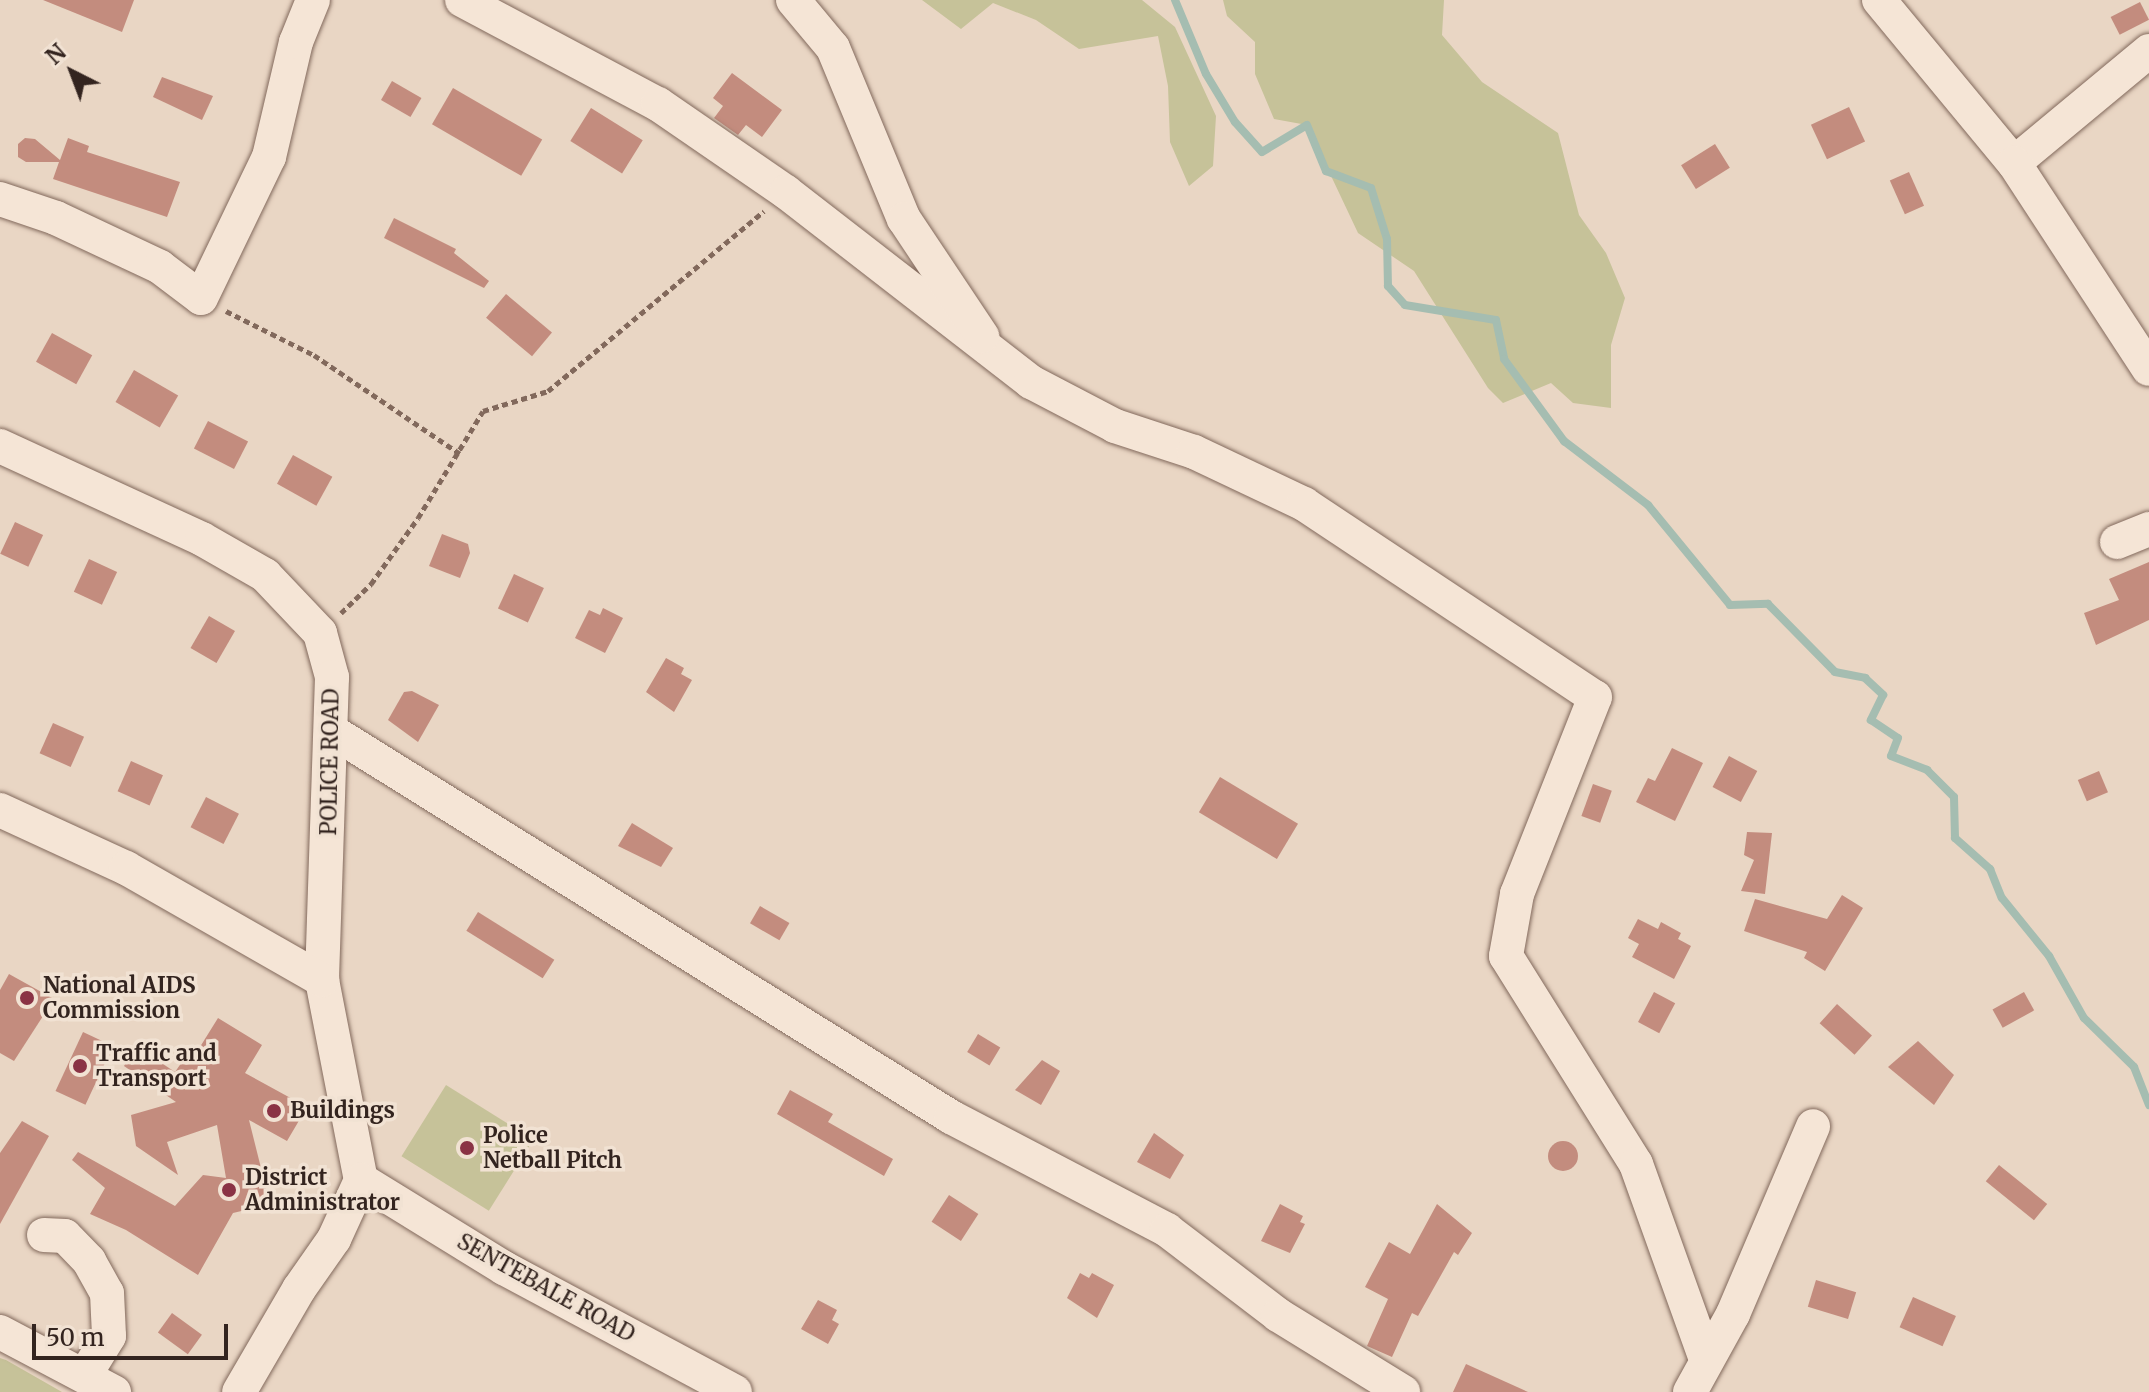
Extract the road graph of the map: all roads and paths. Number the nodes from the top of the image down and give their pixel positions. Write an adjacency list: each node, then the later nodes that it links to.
1 (313, 0): 9 (street)
2 (462, 0): 7 (street)
3 (793, 0): 10 (street)
4 (1879, 0): 6 (street)
5 (2149, 51): 6 (street)
6 (2014, 163): 11 (street)
7 (786, 192): 10 (street); 13 (path)
8 (0, 199): 9 (street)
9 (201, 298): 13 (path)
10 (995, 356): 24 (street)
11 (2149, 369)
12 (0, 446): 16 (street, POLICE ROAD)
13 (460, 454): 16 (path)
14 (2149, 529): 15 (street)
15 (2117, 542)
16 (320, 633): 17 (street, POLICE ROAD)
17 (333, 732): 19 (street, POLICE ROAD); 28 (street)
18 (0, 810): 19 (street)
19 (322, 980): 21 (street, POLICE ROAD)
20 (1813, 1126): 24 (street)
21 (361, 1180): 26 (street); 27 (street, SENTEBALE ROAD)
22 (44, 1235): 25 (street)
23 (0, 1332): 25 (street)
24 (1706, 1360): 29 (street)
25 (100, 1384)
26 (239, 1392)
27 (735, 1392)
28 (1403, 1392)
29 (1690, 1392)

